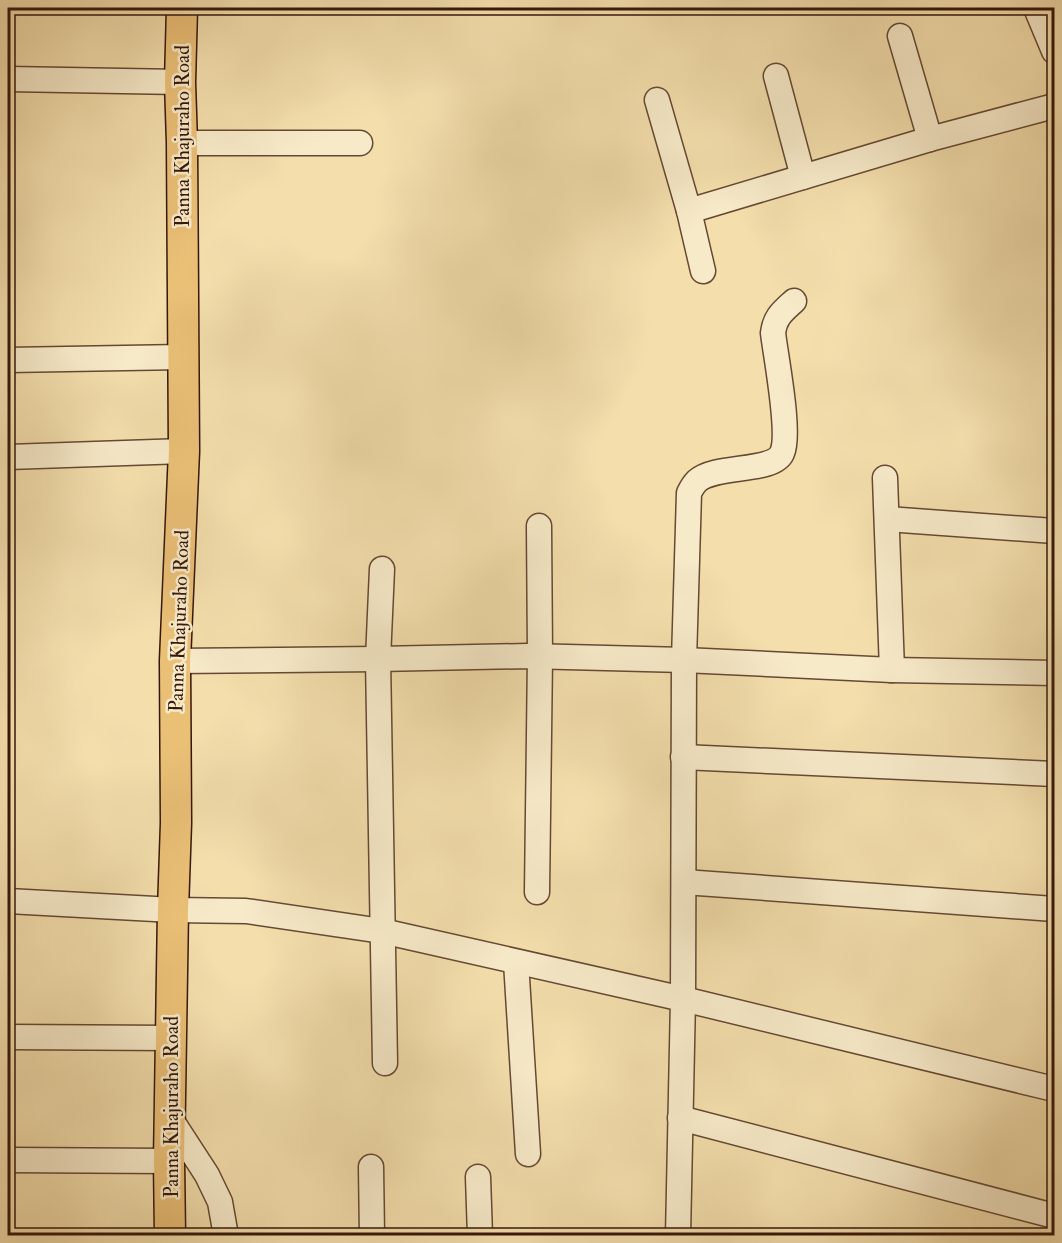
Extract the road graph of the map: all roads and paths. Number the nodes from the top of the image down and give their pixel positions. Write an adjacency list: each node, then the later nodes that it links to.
1 (182, 8): 7 (main road, Panna Khajuraho Road)
2 (1036, 8): 4 (street)
3 (900, 36): 10 (street)
4 (1054, 51)
5 (776, 76): 13 (street)
6 (8, 79): 7 (street)
7 (180, 82): 11 (main road, Panna Khajuraho Road)
8 (657, 100): 14 (street)
9 (1054, 106): 10 (street)
10 (930, 139): 13 (street)
11 (182, 143): 12 (street); 17 (main road, Panna Khajuraho Road)
12 (360, 143)
13 (803, 177): 14 (street)
14 (689, 211): 15 (street)
15 (703, 271)
16 (794, 301): 28 (street)
17 (183, 357): 18 (street); 19 (main road, Panna Khajuraho Road)
18 (8, 360)
19 (184, 451): 20 (street); 29 (main road, Panna Khajuraho Road)
20 (8, 457)
21 (885, 478): 22 (street)
22 (887, 519): 24 (street); 30 (street)
23 (539, 526): 26 (street)
24 (1054, 531)
25 (382, 568): 27 (street)
26 (540, 656): 27 (street); 28 (street); 35 (street)
27 (378, 659): 29 (street); 39 (street)
28 (684, 660): 30 (street); 32 (street)
29 (176, 661): 38 (main road, Panna Khajuraho Road)
30 (892, 670): 31 (street)
31 (1054, 673)
32 (683, 758): 33 (street); 34 (street)
33 (1054, 774)
34 (684, 882): 37 (street); 41 (street)
35 (537, 892)
36 (8, 901): 38 (street)
37 (1054, 909)
38 (173, 910): 39 (street); 43 (main road, Panna Khajuraho Road)
39 (382, 932): 40 (street); 44 (street)
40 (516, 962): 41 (street); 48 (street)
41 (683, 999): 45 (street); 47 (street)
42 (8, 1037): 43 (street)
43 (171, 1038): 46 (main road, Panna Khajuraho Road)
44 (385, 1063)
45 (1054, 1089)
46 (170, 1118): 50 (main road, Panna Khajuraho Road); 55 (street)
47 (680, 1118): 53 (street); 58 (street)
48 (528, 1154)
49 (8, 1160): 50 (street)
50 (169, 1161): 54 (main road, Panna Khajuraho Road)
51 (371, 1167): 56 (street)
52 (478, 1177): 57 (street)
53 (1054, 1216)
54 (170, 1236)
55 (226, 1236)
56 (372, 1236)
57 (480, 1236)
58 (678, 1236)

